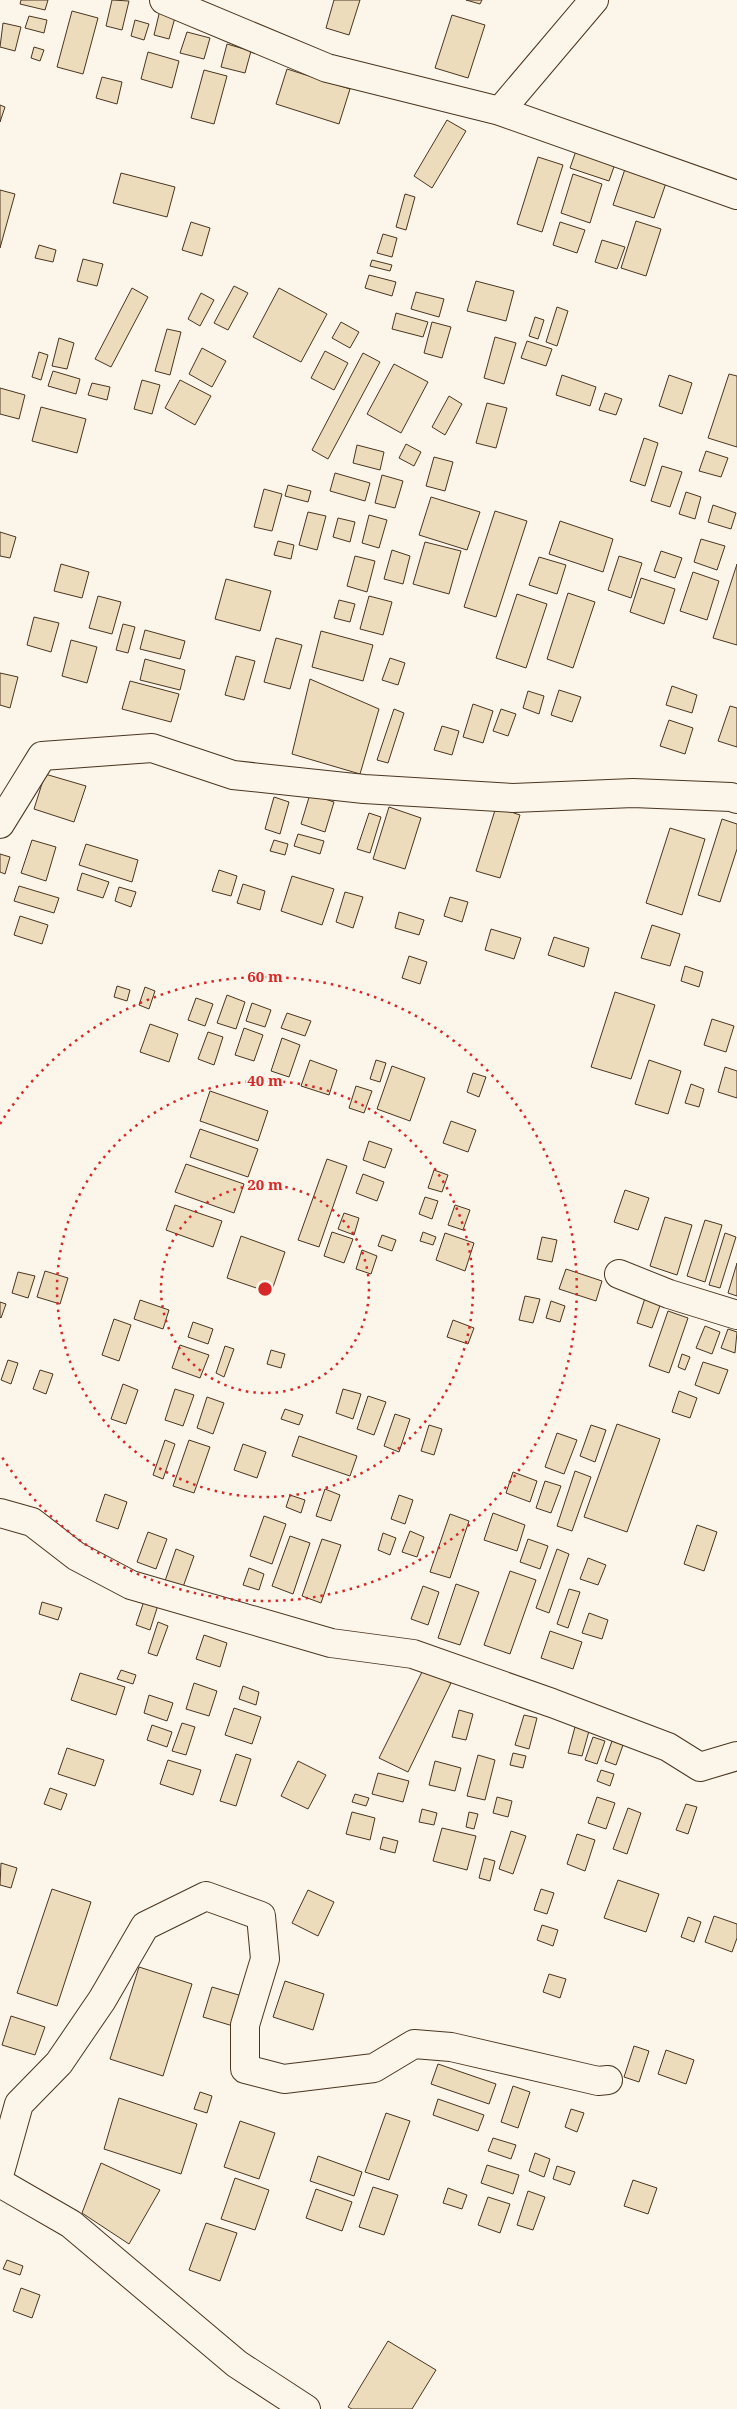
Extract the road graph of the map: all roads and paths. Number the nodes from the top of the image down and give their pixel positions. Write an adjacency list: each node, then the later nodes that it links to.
1 (164, 0): 3 (street)
2 (594, 0): 3 (street)
3 (500, 111): 4 (street)
4 (737, 196)
5 (737, 799): 6 (street)
6 (0, 824)
7 (619, 1274): 8 (street)
8 (737, 1315)
9 (0, 1513): 10 (street)
10 (737, 1756)
11 (608, 2080): 12 (street)
12 (0, 2172)
13 (0, 2183): 14 (street)
14 (306, 2409)

